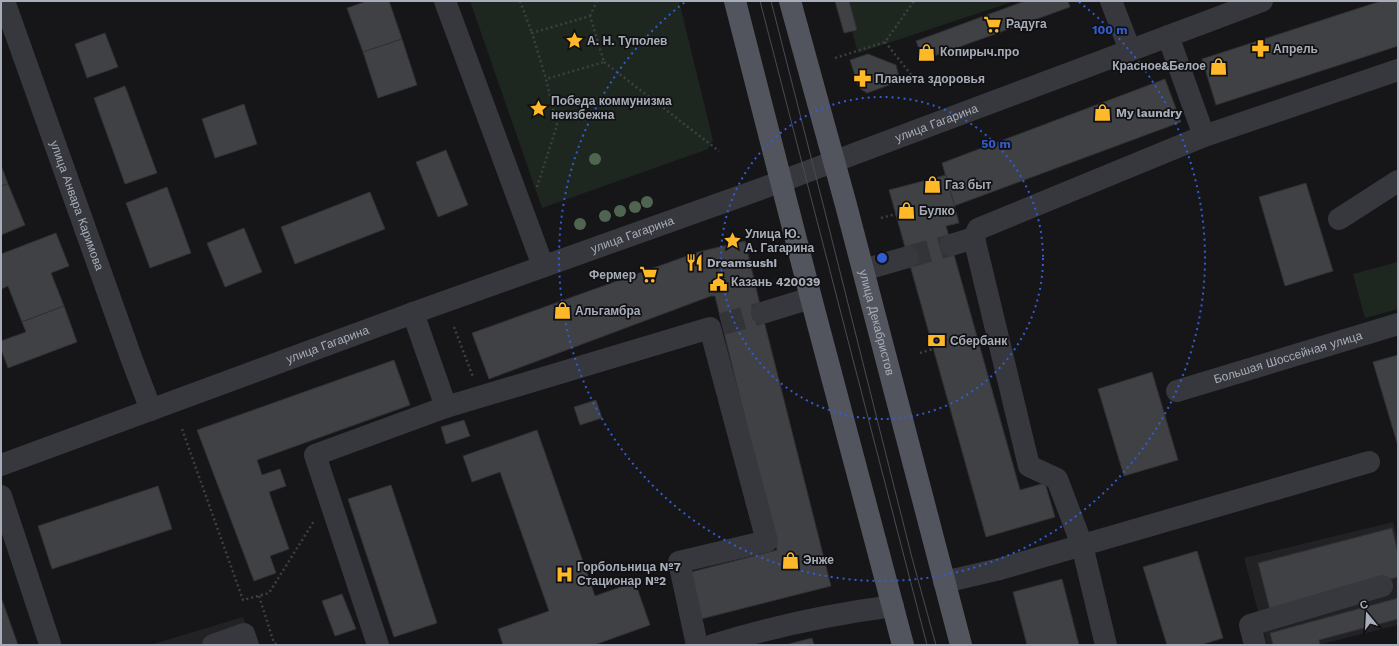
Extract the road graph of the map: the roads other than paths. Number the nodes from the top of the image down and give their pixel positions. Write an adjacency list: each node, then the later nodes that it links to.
1 (4, 1): 26 (street, улица Анвара Каримова)
2 (445, 1): 18 (street)
3 (735, 1): 13 (main road)
4 (790, 1): 11 (main road, улица Декабристов)
5 (1111, 1): 8 (street)
6 (1262, 1): 7 (street, улица Гагарина)
7 (1168, 36): 8 (street, улица Гагарина); 10 (street)
8 (1130, 50): 11 (street, улица Гагарина)
9 (1398, 70): 10 (street)
10 (1204, 136): 15 (street)
11 (835, 162): 13 (street, улица Гагарина); 19 (main road, улица Декабристов)
12 (1398, 181): 14 (street)
13 (781, 182): 18 (street, улица Гагарина); 20 (main road)
14 (1339, 219)
15 (974, 238): 16 (street); 30 (street)
16 (952, 245)
17 (908, 257): 19 (street)
18 (543, 266): 21 (street, улица Гагарина)
19 (863, 270): 31 (main road, улица Декабристов)
20 (811, 298): 22 (street); 33 (main road)
21 (413, 313): 25 (street); 26 (street, улица Гагарина)
22 (762, 313)
23 (1398, 324): 24 (street, Большая Шоссейная улица)
24 (1178, 391)
25 (446, 406): 38 (street); 39 (street)
26 (151, 410): 28 (street, улица Гагарина)
27 (1369, 462): 30 (street)
28 (1, 465)
29 (1, 496): 35 (street)
30 (1082, 545): 31 (street); 43 (street)
31 (944, 582): 42 (main road, улица Декабристов)
32 (1382, 586): 44 (street)
33 (893, 606): 34 (street); 41 (main road)
34 (738, 641): 40 (street)
35 (50, 644)
36 (213, 645): 37 (street)
37 (248, 645)
38 (378, 645)
39 (697, 645)
40 (713, 645)
41 (903, 645)
42 (961, 645)
43 (1106, 645)
44 (1255, 645)

